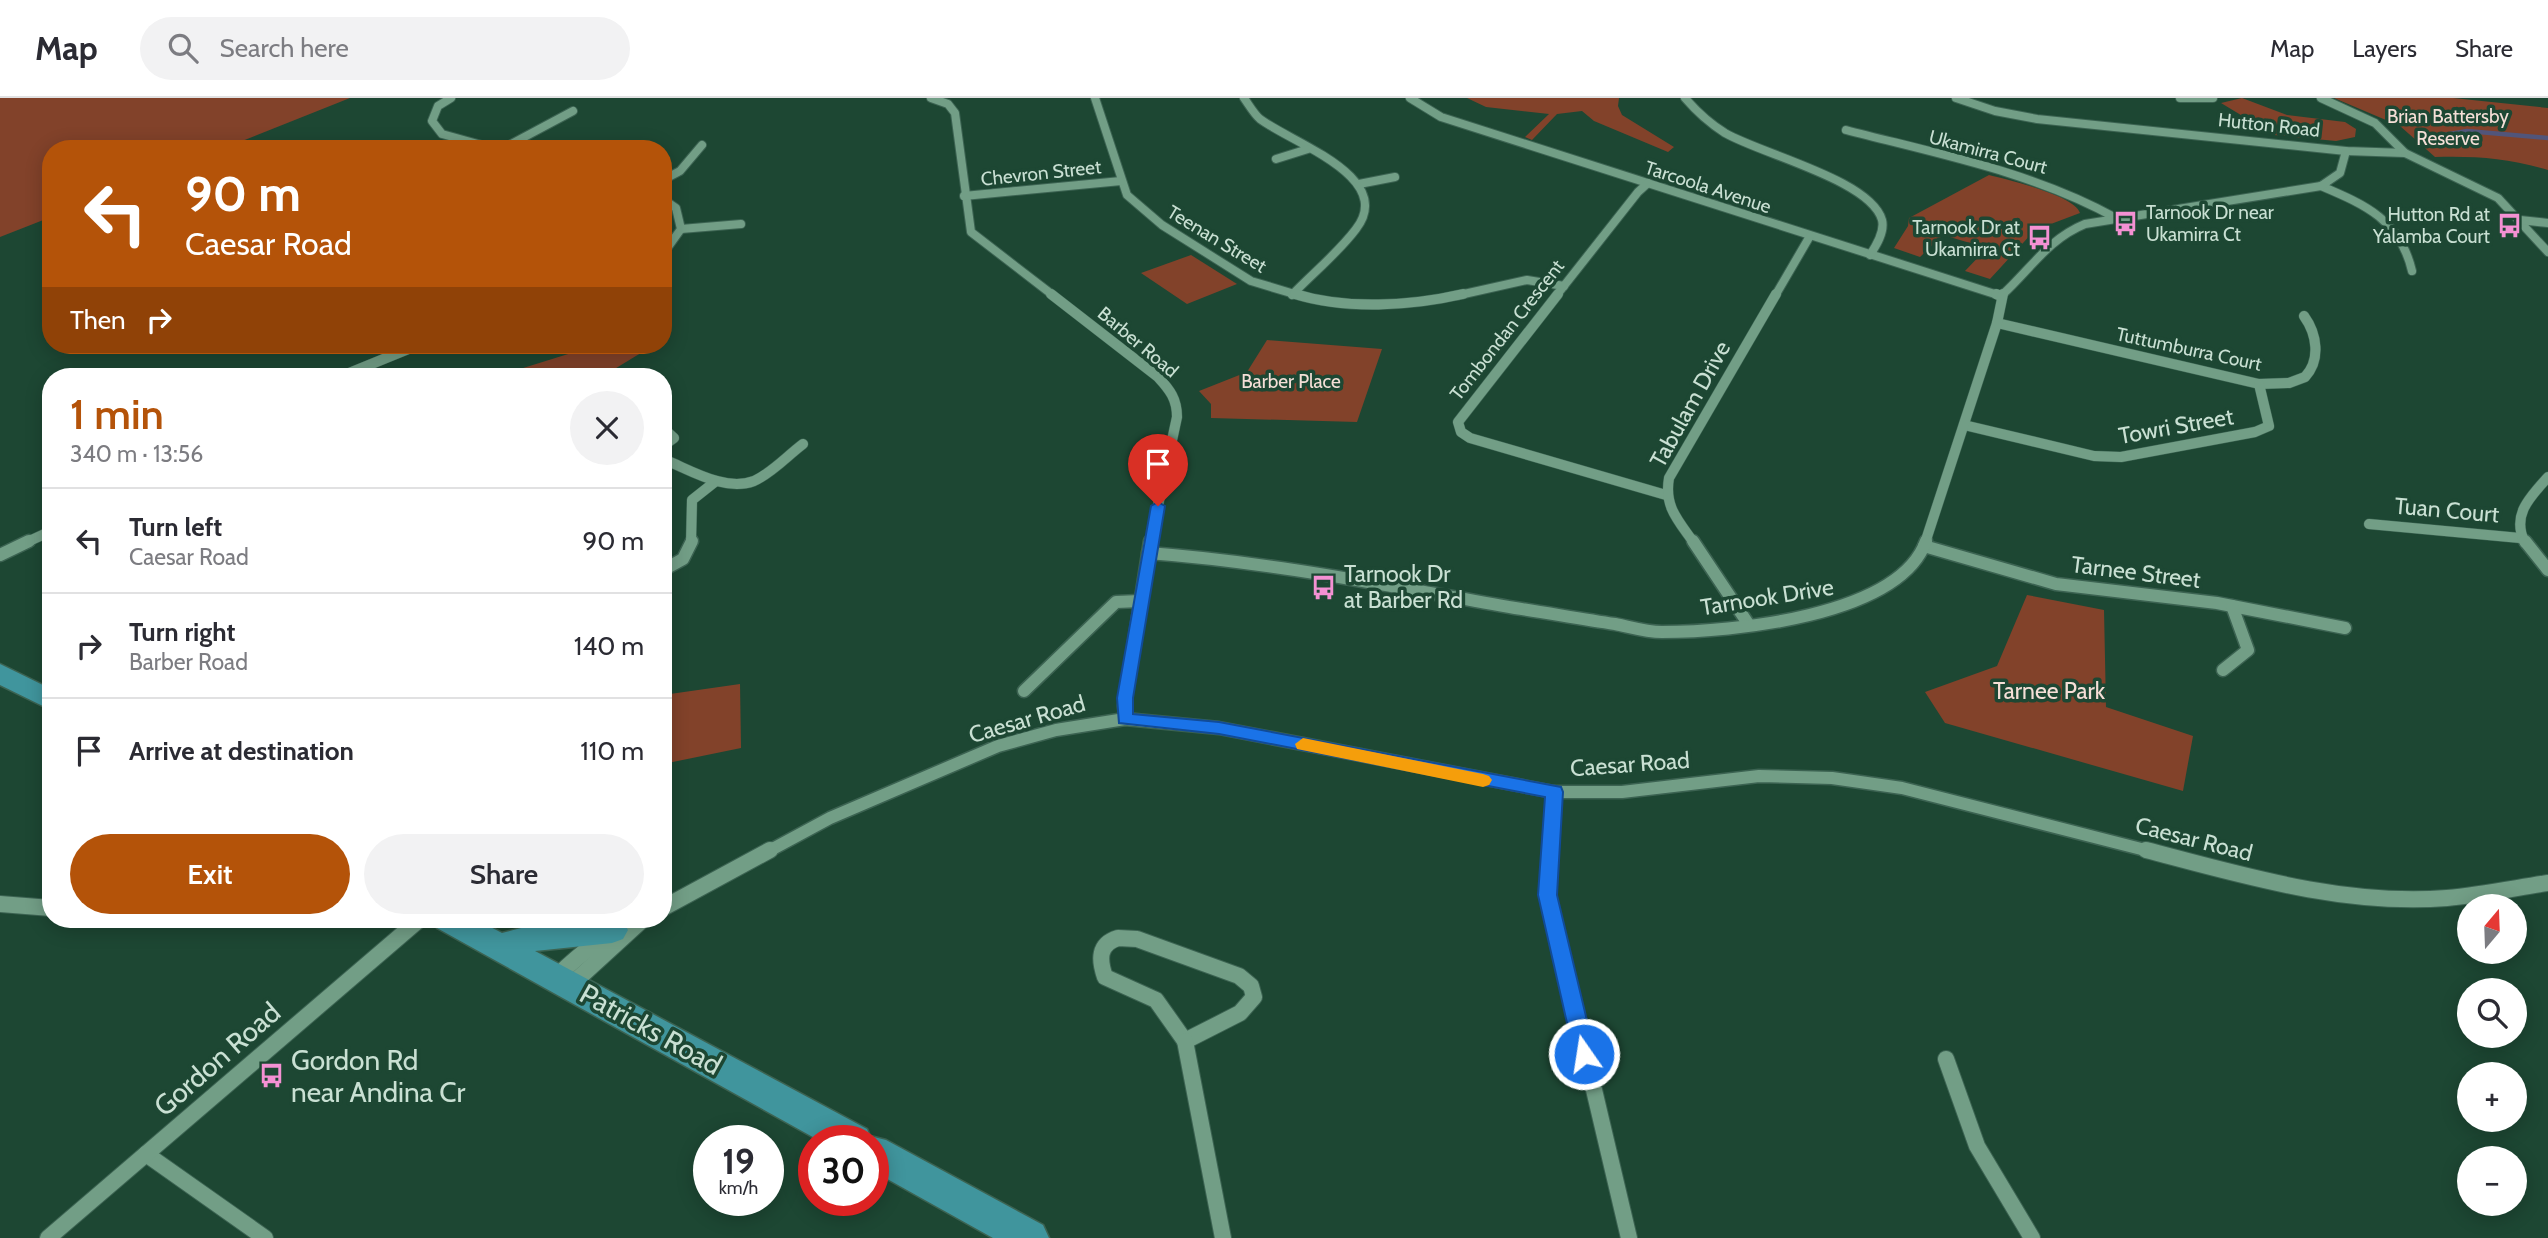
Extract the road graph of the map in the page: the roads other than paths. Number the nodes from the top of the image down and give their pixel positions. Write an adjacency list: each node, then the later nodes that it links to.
1 (452, 98): 13 (street)
2 (931, 98): 26 (street, Barber Road)
3 (1096, 98): 22 (street, Teenan Street)
4 (1244, 98): 16 (street)
5 (1410, 98): 23 (street, Tarcoola Avenue)
6 (1685, 98): 36 (street)
7 (1956, 98): 17 (street, Hutton Road)
8 (2180, 98): 9 (street)
9 (2213, 98)
10 (2321, 98): 18 (street)
11 (573, 111): 14 (street)
12 (1846, 130): 28 (street, Ukamirra Court)
13 (464, 140)
14 (519, 140)
15 (702, 145): 20 (street)
16 (1308, 149): 19 (street); 24 (street)
17 (2346, 150): 18 (street, Hutton Road); 25 (street)
18 (2405, 153): 29 (street, Hutton Road)
19 (1276, 159)
20 (672, 175)
21 (1395, 177): 24 (street)
22 (1121, 181): 26 (street, Chevron Street); 39 (street, Teenan Street)
23 (1648, 183): 33 (street, Tarcoola Avenue); 38 (street, Tombondan Crescent)
24 (1359, 184): 39 (street)
25 (2321, 186): 28 (street); 37 (street)
26 (964, 196): 56 (street, Barber Road)
27 (672, 205): 32 (street)
28 (2116, 218): 40 (street)
29 (2520, 220): 30 (street); 35 (street, Hutton Road)
30 (2548, 223)
31 (741, 224): 32 (street)
32 (681, 229): 34 (street)
33 (1810, 236): 36 (street, Tarcoola Avenue); 51 (street, Tabulam Drive)
34 (672, 242)
35 (2548, 252)
36 (1870, 255): 40 (street, Tarcoola Avenue)
37 (2413, 271)
38 (1564, 286): 39 (street, Teenan Street); 51 (street, Tombondan Crescent)
39 (1292, 295)
40 (2001, 296): 42 (street, Tarnook Drive)
41 (2304, 316): 45 (street, Tuttumburra Court)
42 (1997, 323): 45 (street, Tuttumburra Court); 46 (street, Tarnook Drive)
43 (396, 354): 44 (street)
44 (362, 368)
45 (2259, 384): 46 (street, Towri Street)
46 (1964, 425): 55 (street, Tarnook Drive)
47 (803, 444): 50 (street)
48 (672, 462): 50 (street)
49 (2548, 477): 54 (street)
50 (716, 481): 58 (street)
51 (1666, 495): 62 (street, Tabulam Drive)
52 (2369, 524): 54 (street, Tuan Court)
53 (42, 535): 57 (street)
54 (2521, 538): 59 (street)
55 (1924, 546): 61 (street, Tarnee Street); 62 (street, Tarnook Drive)
56 (1148, 553): 60 (street, Barber Road); 62 (street, Tarnook Drive)
57 (0, 555)
58 (672, 565)
59 (2548, 570)
60 (1140, 601): 66 (street); 68 (street, Barber Road)
61 (2232, 606): 63 (street, Tarnee Street); 64 (street)
62 (1749, 625)
63 (2345, 628)
64 (2224, 670)
65 (0, 673): 67 (main road)
66 (1024, 691)
67 (42, 696)
68 (1125, 719): 69 (street, Caesar Road); 71 (street, Caesar Road)
69 (1555, 792): 70 (street, Caesar Road); 90 (street)
70 (2548, 883)
71 (672, 903)
72 (0, 904): 73 (street)
73 (42, 907)
74 (410, 928): 84 (street, Gordon Road)
75 (464, 928): 79 (main road, Patricks Road)
76 (618, 928): 78 (street)
77 (631, 928): 80 (street)
78 (612, 930): 79 (main road); 80 (street)
79 (499, 947): 80 (main road, Patricks Road)
80 (563, 981): 83 (main road, Patricks Road)
81 (1185, 1041): 81 (street); 89 (street)
82 (1946, 1059): 91 (street)
83 (825, 1125)
84 (146, 1154): 86 (street, Gordon Road); 87 (street)
85 (889, 1161): 88 (main road)
86 (48, 1238)
87 (265, 1238)
88 (1030, 1238)
89 (1223, 1238)
90 (1629, 1238)
91 (2032, 1238)

